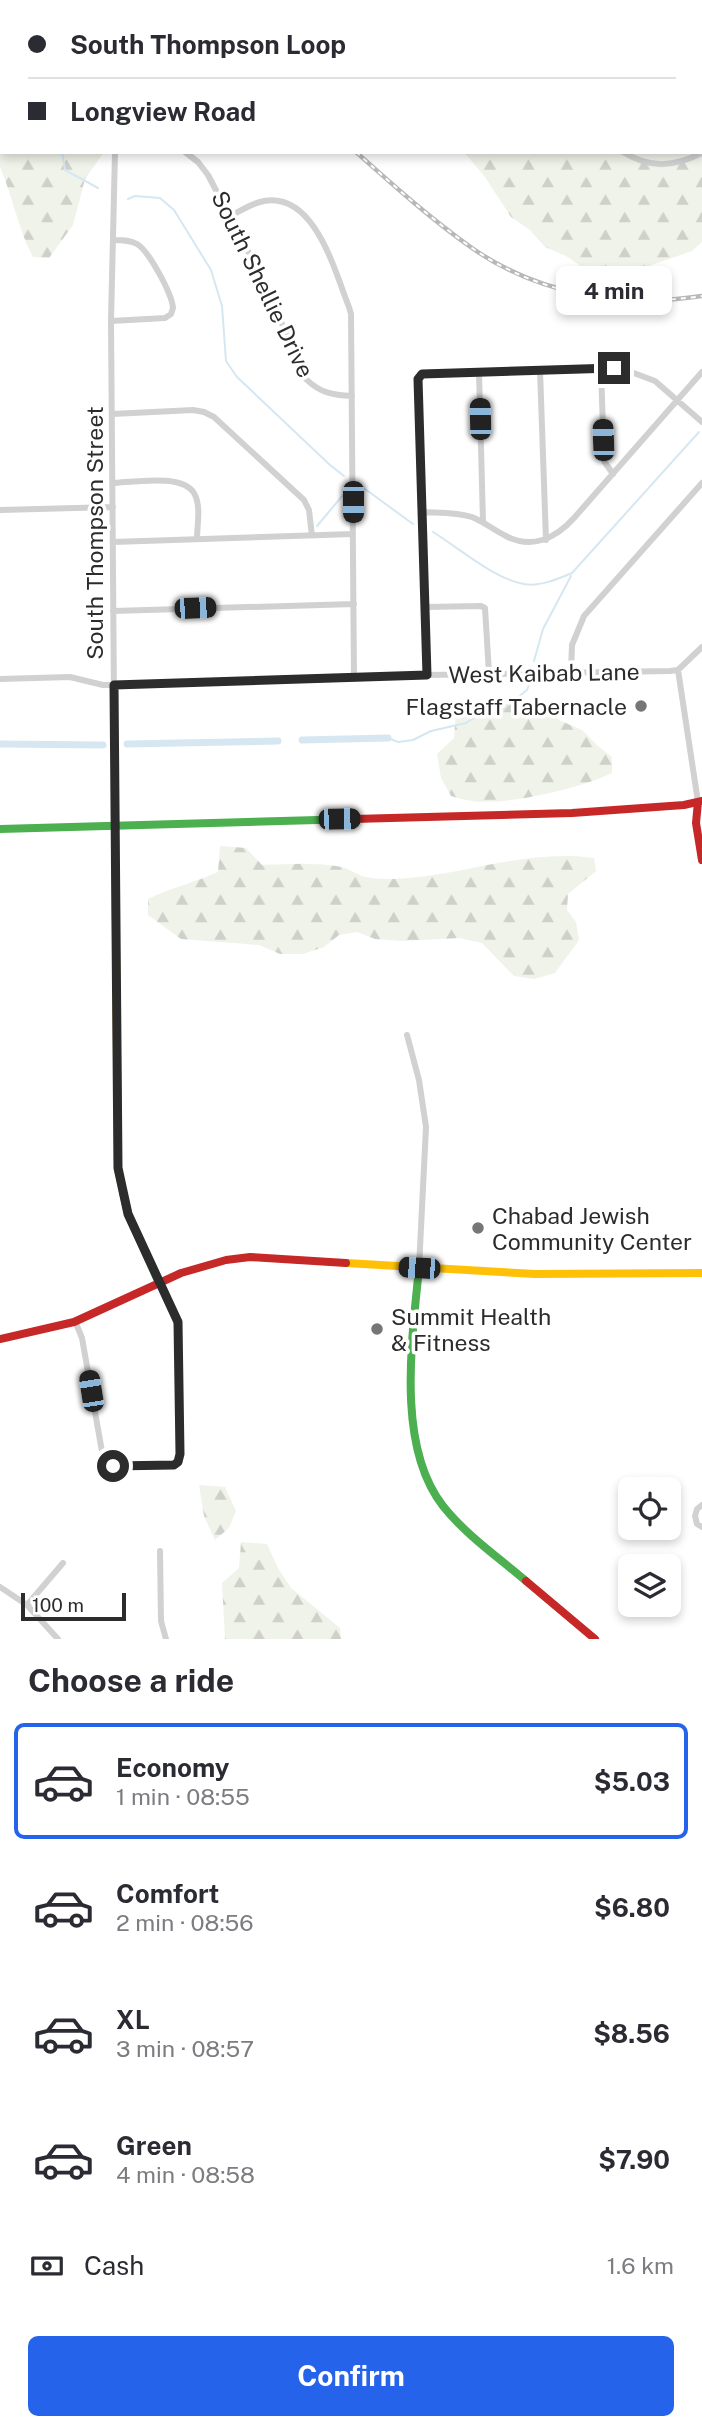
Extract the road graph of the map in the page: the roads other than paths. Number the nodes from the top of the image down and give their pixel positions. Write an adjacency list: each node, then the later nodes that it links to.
1 (115, 154): 6 (street, South Thompson Street)
2 (188, 154): 5 (street, South Shellie Drive)
3 (627, 154): 4 (street)
4 (700, 154)
5 (230, 216): 12 (street, South Shellie Drive); 12 (street)
6 (114, 240): 7 (street, South Thompson Street); 7 (street)
7 (111, 321): 14 (street, South Thompson Street)
8 (601, 368): 9 (street); 13 (street); 16 (street)
9 (540, 370): 10 (street); 26 (street)
10 (479, 372): 21 (street); 22 (street)
11 (702, 372): 13 (street)
12 (352, 396): 23 (street)
13 (677, 400): 15 (street); 16 (street)
14 (112, 414): 17 (street, South Thompson Street); 24 (street)
15 (702, 422)
16 (613, 474): 26 (street)
17 (113, 483): 19 (street, South Thompson Street); 25 (street)
18 (702, 483): 33 (street)
19 (113, 507): 20 (street); 27 (street, South Thompson Street)
20 (0, 510)
21 (422, 512): 22 (street); 29 (street)
22 (483, 522): 26 (street)
23 (353, 534): 24 (street); 28 (street)
24 (312, 536): 25 (street)
25 (197, 539): 27 (street)
26 (546, 540)
27 (113, 542): 30 (street, South Thompson Street)
28 (354, 604): 30 (street); 37 (street)
29 (425, 607): 34 (street); 35 (street)
30 (113, 611): 38 (street, South Thompson Street)
31 (702, 647): 32 (street)
32 (678, 670): 33 (street, West Kaibab Lane); 39 (street)
33 (571, 672): 34 (street, West Kaibab Lane)
34 (489, 673): 35 (street, West Kaibab Lane)
35 (427, 675): 37 (street, West Kaibab Lane)
36 (0, 679): 38 (street, West Kaibab Lane)
37 (354, 679): 38 (street, West Kaibab Lane)
38 (114, 685): 40 (street, South Thompson Street)
39 (701, 804): 40 (street); 42 (street)
40 (115, 826): 41 (street); 46 (street, South Thompson Street)
41 (0, 829)
42 (702, 860)
43 (407, 1035): 44 (street)
44 (419, 1268): 45 (street); 46 (street); 57 (street)
45 (702, 1273)
46 (159, 1283): 47 (street); 47 (street)
47 (75, 1321): 48 (street)
48 (0, 1339)
49 (702, 1506): 50 (street)
50 (702, 1527)
51 (160, 1551): 56 (street)
52 (63, 1563): 54 (street)
53 (0, 1587): 54 (street)
54 (27, 1605): 55 (street)
55 (58, 1639)
56 (166, 1639)
57 (595, 1639)

